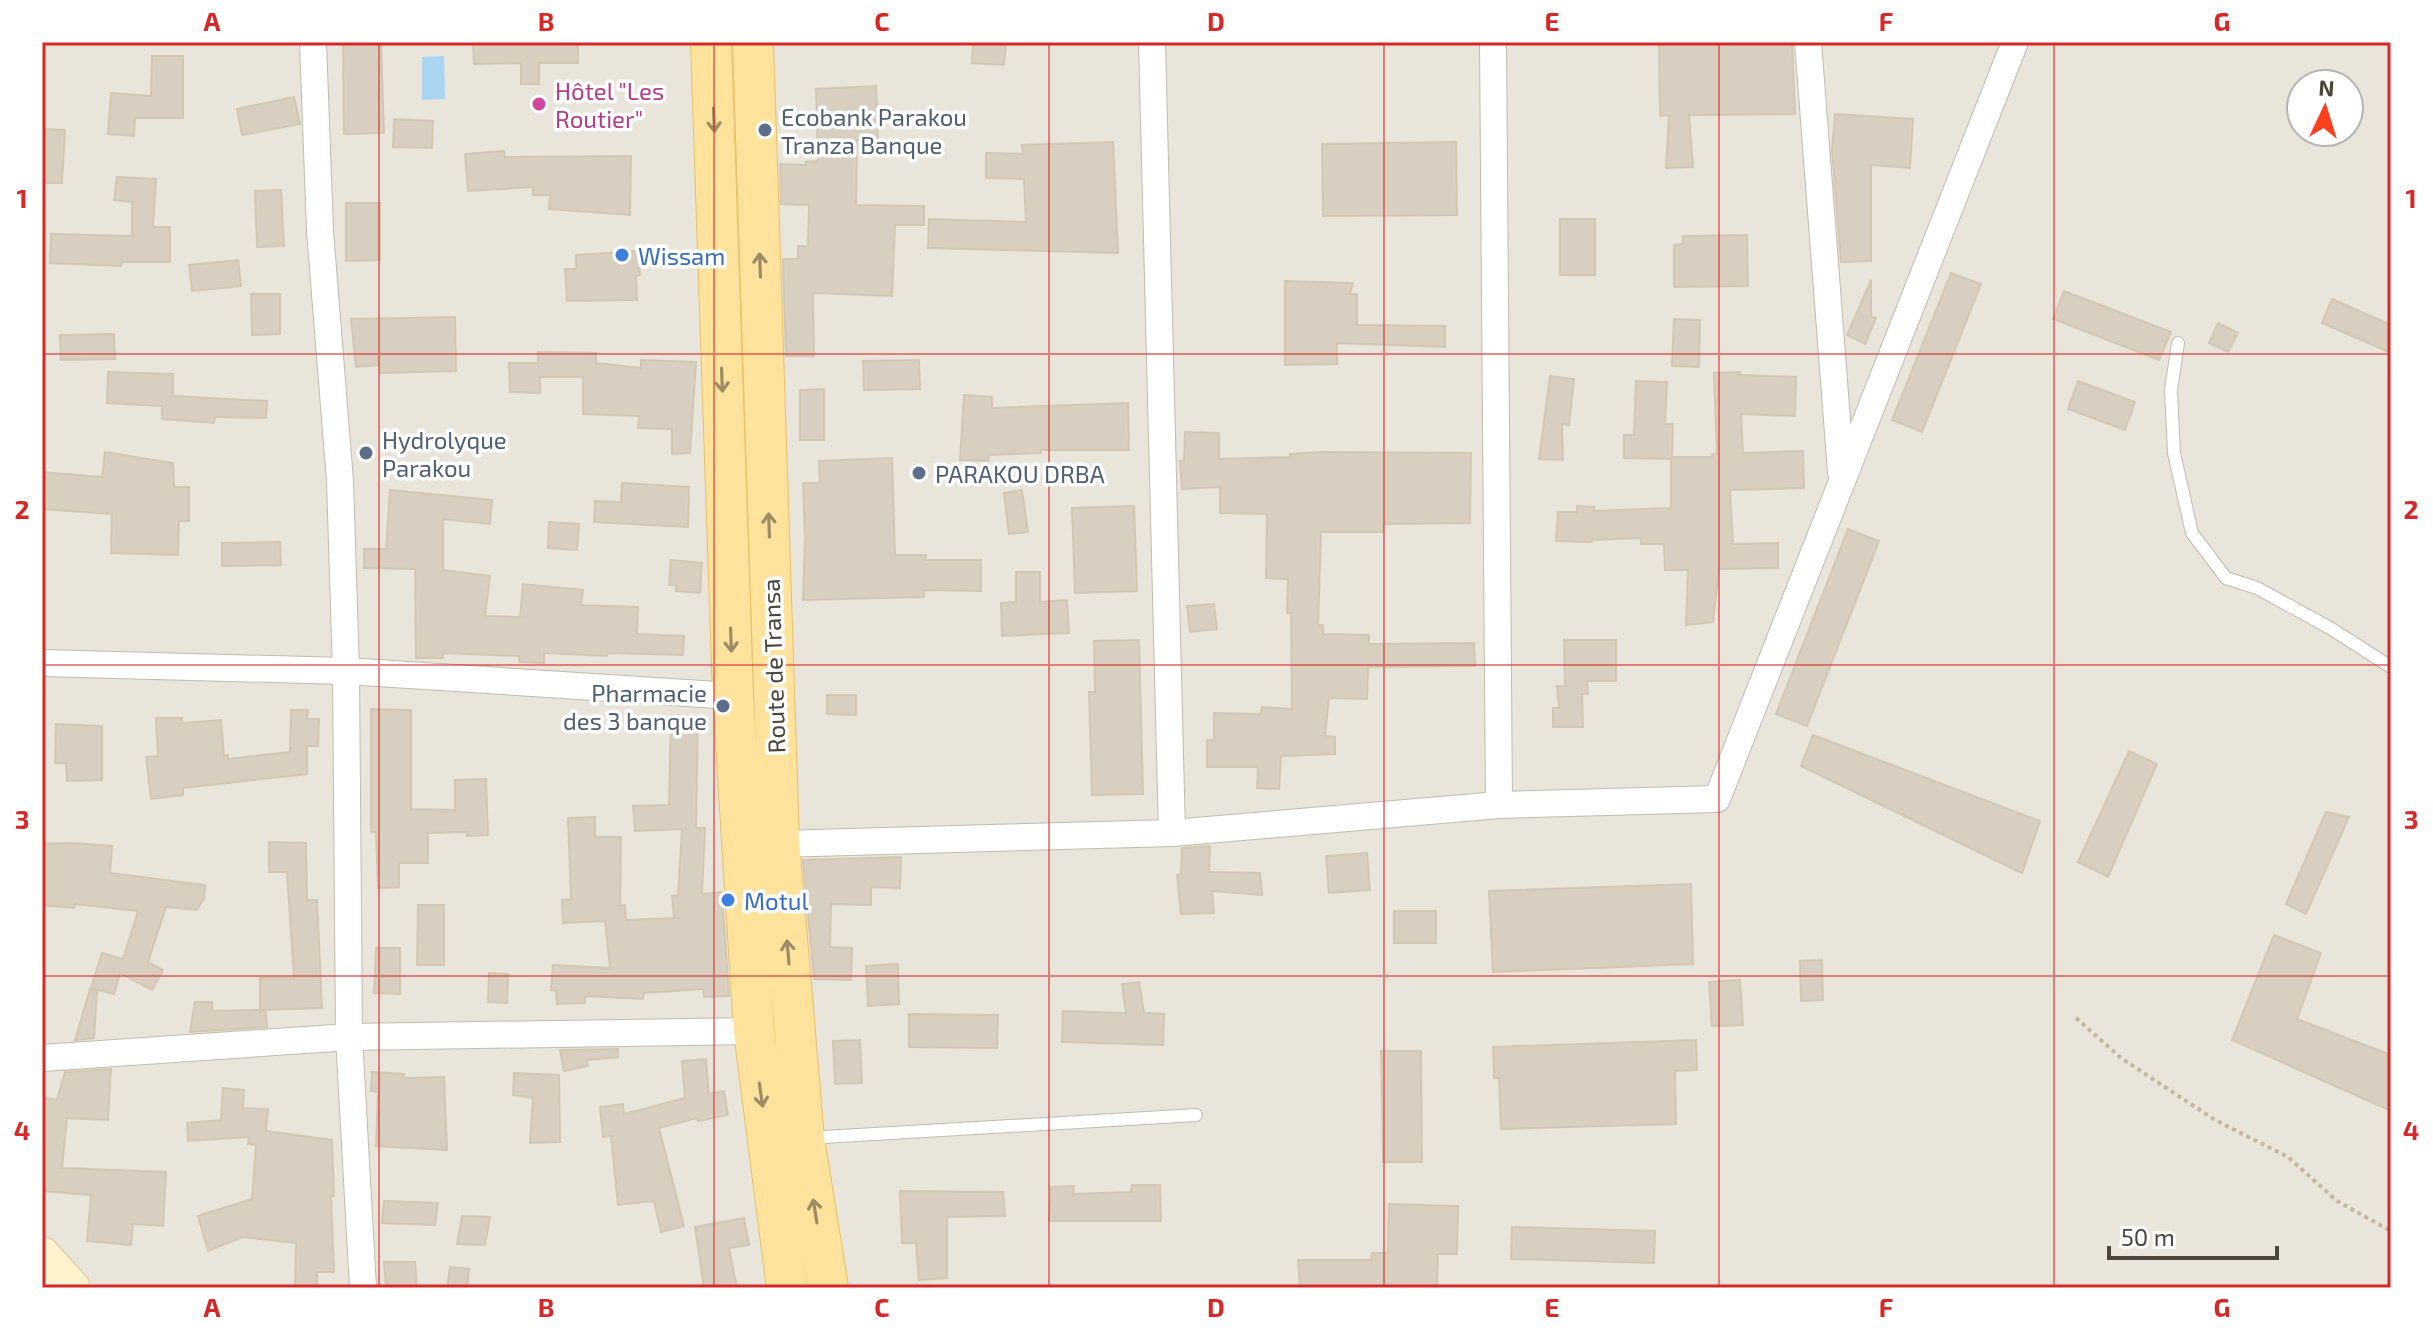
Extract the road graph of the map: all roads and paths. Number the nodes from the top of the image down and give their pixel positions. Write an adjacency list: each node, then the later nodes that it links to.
1 (313, 42): 12 (street)
2 (711, 42): 13 (main road, Route de Transa, one-way to 13)
3 (753, 42): 16 (main road, Route de Transa, one-way to 3)
4 (1152, 42): 15 (street)
5 (1493, 42): 14 (street)
6 (1808, 42): 9 (street)
7 (2015, 42): 9 (street)
8 (2178, 343): 11 (lane)
9 (1842, 480): 14 (street)
10 (42, 663): 12 (street)
11 (2391, 667)
12 (346, 671): 13 (street); 19 (street)
13 (733, 696): 18 (main road, Route de Transa)
14 (1499, 805): 15 (street)
15 (1172, 833): 16 (street)
16 (779, 844): 22 (main road, Route de Transa, one-way to 16)
17 (2076, 1018): 23 (path)
18 (754, 1031): 19 (street); 22 (main road, Route de Transa, one-way to 22)
19 (349, 1037): 20 (street); 26 (street)
20 (42, 1058)
21 (1196, 1115): 22 (lane)
22 (786, 1142): 27 (main road, Route de Transa); 28 (main road, Route de Transa, one-way to 22)
23 (2391, 1231)
24 (42, 1255): 25 (street)
25 (72, 1288)
26 (363, 1288)
27 (787, 1288)
28 (828, 1288)

